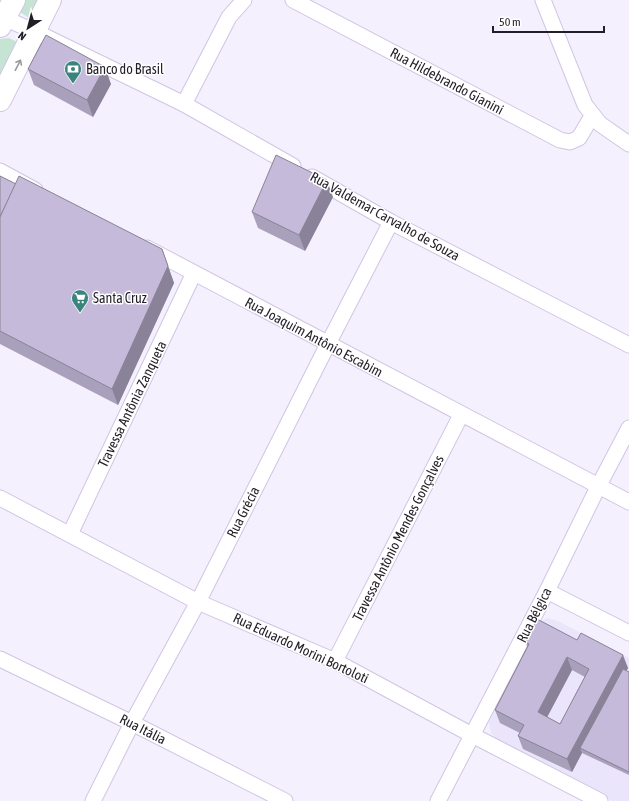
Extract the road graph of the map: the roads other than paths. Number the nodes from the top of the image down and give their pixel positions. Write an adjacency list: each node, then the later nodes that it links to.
1 (50, 0): 6 (main road)
2 (244, 0): 8 (street)
3 (293, 0): 9 (street, Rua Hildebrando Gianini)
4 (543, 0): 9 (street)
5 (4, 15): 6 (street, Rua Valdemar Carvalho de Souza)
6 (34, 31): 7 (main road, one-way to 6); 8 (street, Rua Valdemar Carvalho de Souza)
7 (0, 100)
8 (184, 104): 13 (street, Rua Valdemar Carvalho de Souza)
9 (592, 116): 10 (street)
10 (629, 144)
11 (0, 171): 12 (street)
12 (49, 196)
13 (391, 222): 16 (street, Rua Grécia); 17 (street, Rua Valdemar Carvalho de Souza)
14 (132, 240): 15 (street, Rua Joaquim Antônio Escabim)
15 (194, 273): 16 (street, Rua Joaquim Antônio Escabim); 23 (street, Travessa Antônia Zanqueta)
16 (328, 344): 18 (street, Rua Joaquim Antônio Escabim); 25 (street, Rua Grécia)
17 (629, 345)
18 (461, 415): 20 (street, Rua Joaquim Antônio Escabim); 28 (street, Travessa Antônio Mendes Gonçalves)
19 (629, 428): 20 (street, Rua Bélgica)
20 (598, 486): 22 (street, Rua Joaquim Antônio Escabim); 24 (street, Rua Bélgica)
21 (0, 498): 23 (street, Rua Eduardo Morini Bortoloti)
22 (629, 502)
23 (70, 534): 25 (street, Rua Eduardo Morini Bortoloti)
24 (547, 592): 26 (street); 30 (street, Rua Bélgica)
25 (198, 602): 28 (street, Rua Eduardo Morini Bortoloti); 29 (street, Rua Grécia)
26 (629, 633)
27 (0, 659): 29 (street, Rua Itália)
28 (335, 661): 30 (street, Rua Eduardo Morini Bortoloti)
29 (132, 723): 31 (street, Rua Grécia); 32 (street, Rua Itália)
30 (472, 735): 33 (street, Rua Bélgica); 34 (street, Rua Eduardo Morini Bortoloti)
31 (93, 801)
32 (285, 801)
33 (438, 801)
34 (600, 801)

